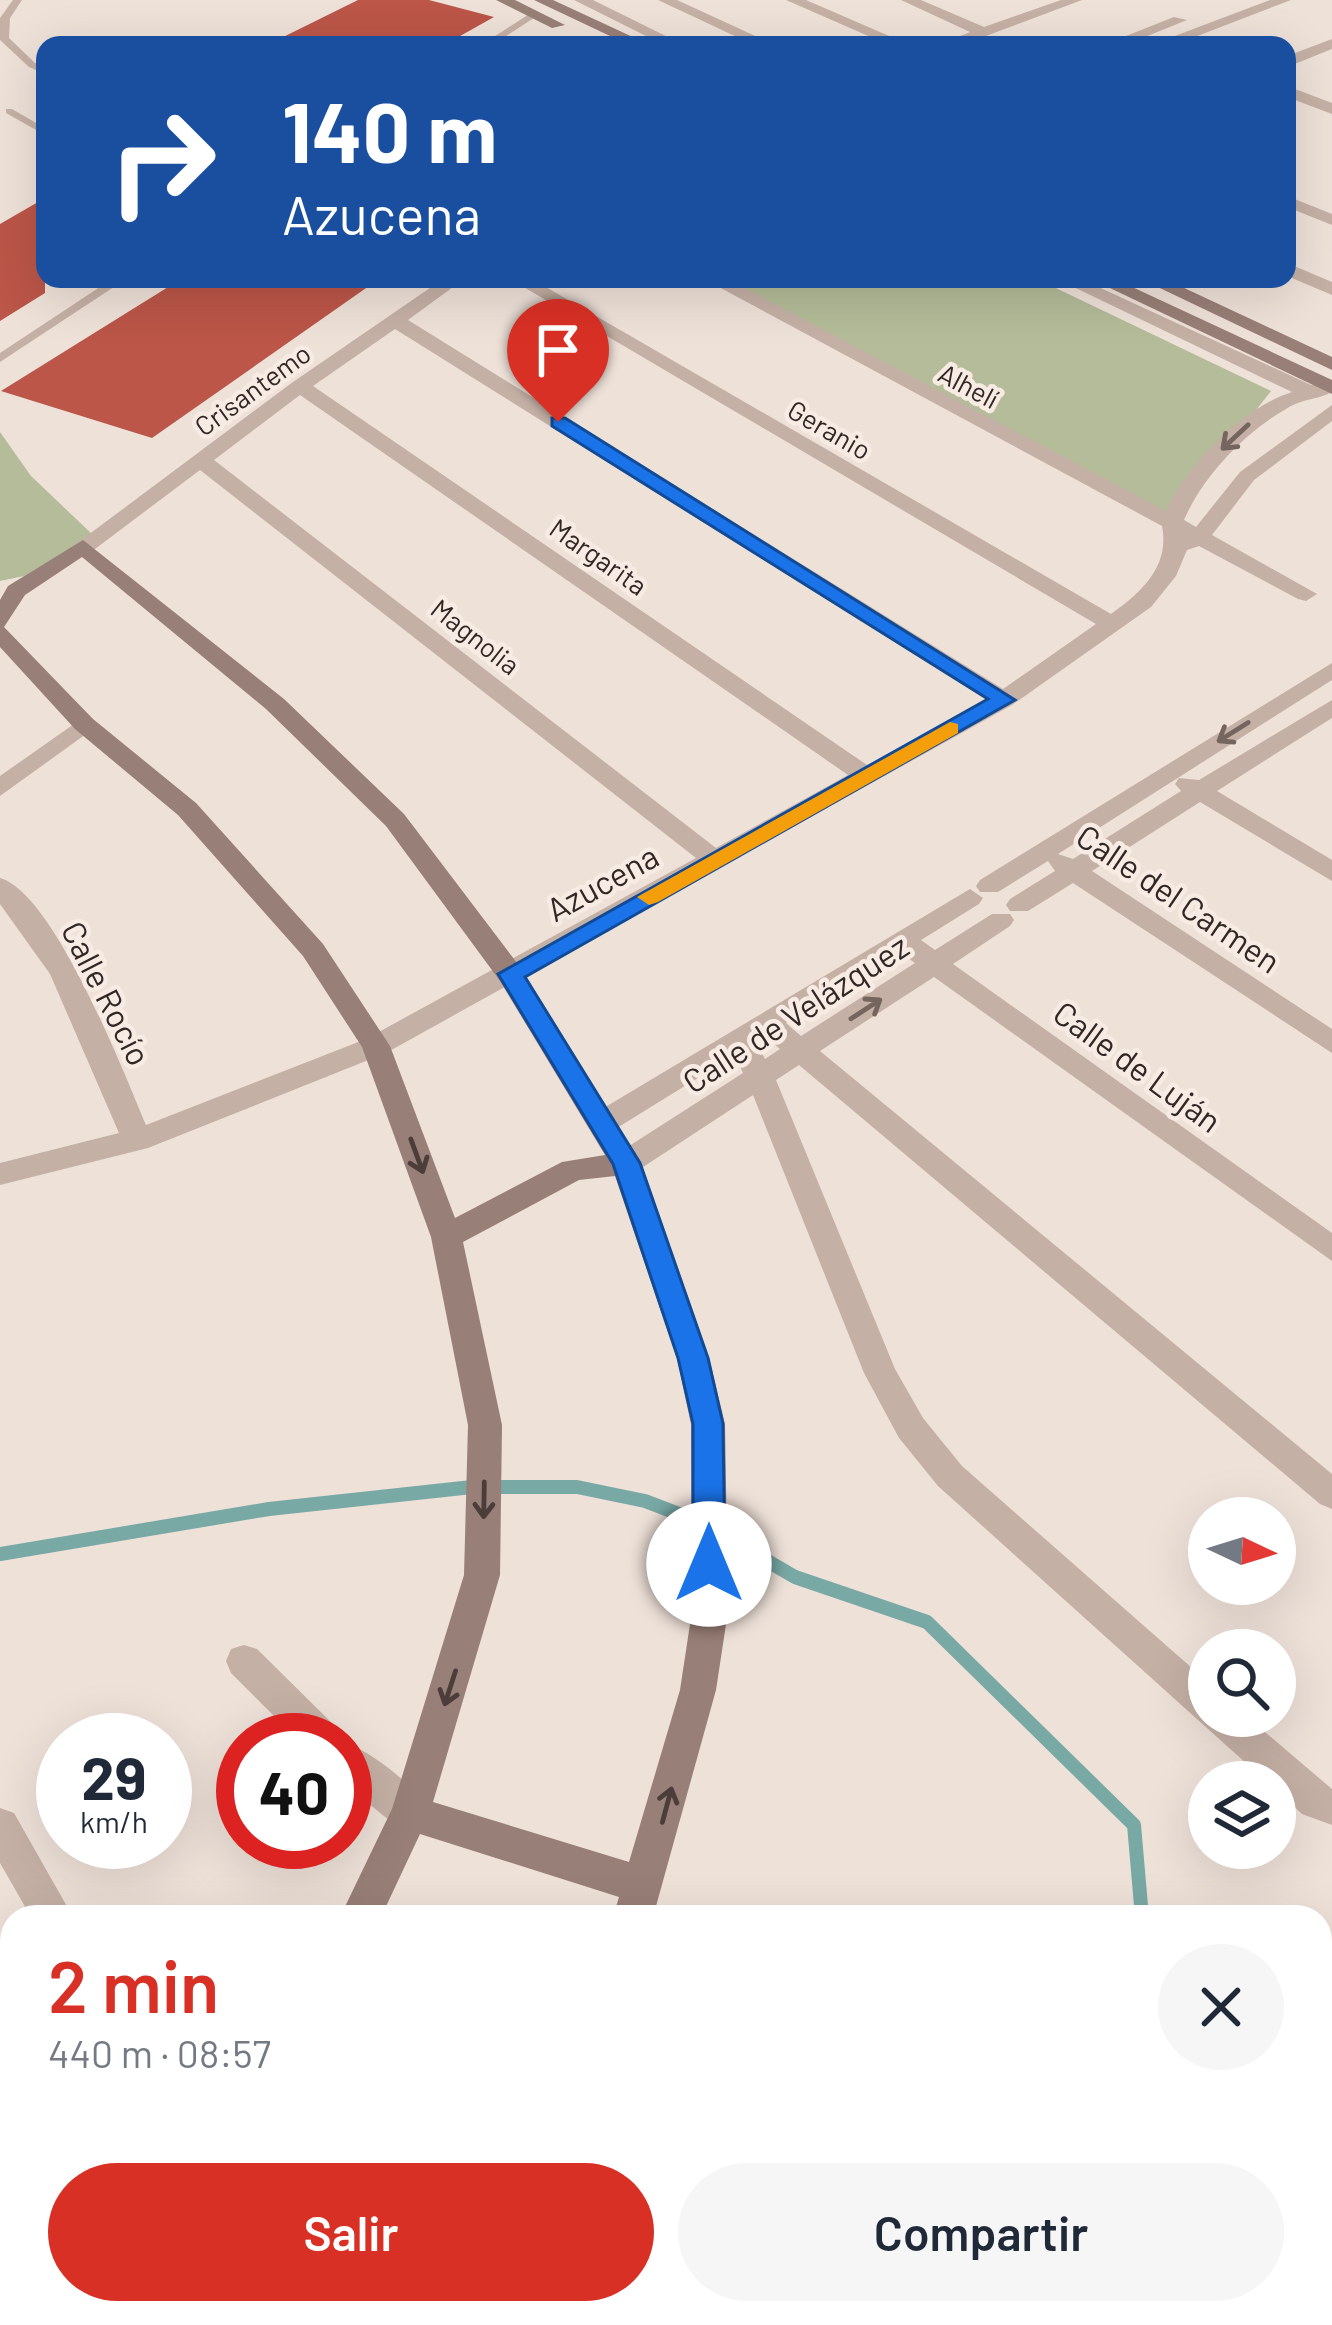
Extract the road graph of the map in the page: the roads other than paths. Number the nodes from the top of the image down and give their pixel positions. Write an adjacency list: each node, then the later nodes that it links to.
1 (18, 0): 25 (lane)
2 (503, 0): 11 (street)
3 (581, 0): 17 (street)
4 (665, 0): 18 (street)
5 (793, 0): 19 (street)
6 (908, 0): 13 (street)
7 (1028, 0): 12 (street)
8 (1075, 0): 12 (street)
9 (1234, 0): 21 (street)
10 (1284, 0): 22 (street)
11 (538, 7): 14 (lane); 15 (street); 16 (street)
12 (1050, 8): 13 (street)
13 (984, 32): 20 (street)
14 (498, 36)
15 (586, 36)
16 (617, 36)
17 (657, 36)
18 (746, 36)
19 (880, 36)
20 (973, 36)
21 (1136, 36)
22 (1184, 36)
23 (1332, 44): 24 (street)
24 (1296, 58)
25 (36, 67)
26 (1296, 95): 27 (street)
27 (1332, 109)
28 (9, 111): 29 (lane)
29 (36, 127)
30 (1296, 205): 31 (street)
31 (1332, 220)
32 (1296, 273): 39 (street)
33 (106, 288): 41 (lane)
34 (442, 288): 40 (street, Crisantemo)
35 (534, 288): 49 (street, Geranio)
36 (729, 288): 46 (street, Alhelí)
37 (1088, 288): 42 (street)
38 (1146, 289): 42 (street); 42 (street)
39 (1332, 289)
40 (396, 321): 43 (street, Crisantemo); 53 (street)
41 (0, 358)
42 (1328, 385): 46 (street, one-way to 46)
43 (299, 386): 45 (street, Crisantemo); 57 (street, Margarita)
44 (1332, 411): 46 (street, Azucena)
45 (201, 460): 47 (street, Crisantemo); 61 (street, Magnolia)
46 (1183, 536): 48 (street, Alhelí); 49 (street, Azucena)
47 (83, 547): 50 (street); 67 (street)
48 (1306, 594)
49 (1114, 625): 53 (street, Azucena)
50 (1, 631): 55 (street)
51 (1332, 670): 52 (street, Calle de Velázquez)
52 (1294, 694): 54 (street); 56 (street, Calle de Velázquez, one-way to 56)
53 (1004, 700): 57 (street, Azucena)
54 (1329, 712): 59 (street, Calle de Velázquez)
55 (84, 724): 58 (street); 70 (street)
56 (1169, 772): 59 (street); 60 (street, Calle de Velázquez)
57 (864, 775): 61 (street, Azucena)
58 (0, 788)
59 (1199, 791): 62 (street, Calle de Velázquez); 63 (street)
60 (1046, 851): 62 (street, Calle del Carmen); 65 (street, Calle de Velázquez)
61 (715, 860): 67 (street, Azucena)
62 (1073, 872): 66 (street, Calle de Velázquez); 69 (street, Calle del Carmen)
63 (1332, 872)
64 (0, 887): 74 (street, Calle Rocío)
65 (903, 941): 66 (street, Calle de Luján); 68 (street, Calle de Velázquez)
66 (934, 965): 71 (street, Calle de Velázquez, one-way to 66); 79 (street, Calle de Luján)
67 (510, 974): 70 (street, Azucena); 73 (street)
68 (753, 1029): 71 (street); 72 (street); 73 (street, Calle de Velázquez)
69 (1332, 1043)
70 (376, 1046): 74 (street, Azucena); 78 (street, one-way to 78)
71 (799, 1053): 72 (street, Calle de Velázquez); 80 (street)
72 (761, 1078): 75 (street, Calle de Velázquez); 82 (street)
73 (602, 1123): 75 (street); 76 (street)
74 (137, 1140): 77 (street, Azucena)
75 (626, 1163): 76 (street); 89 (street, one-way to 75)
76 (573, 1170): 78 (street)
77 (0, 1174)
78 (446, 1237): 87 (street, one-way to 87)
79 (1332, 1249)
80 (1332, 1494)
81 (244, 1661): 83 (street)
82 (1188, 1688)
83 (297, 1713)
84 (1245, 1737): 86 (street)
85 (372, 1782): 87 (street)
86 (1324, 1804)
87 (410, 1813): 89 (street); 91 (street)
88 (0, 1826): 90 (street)
89 (639, 1902)
90 (46, 1905)
91 (366, 1905)

